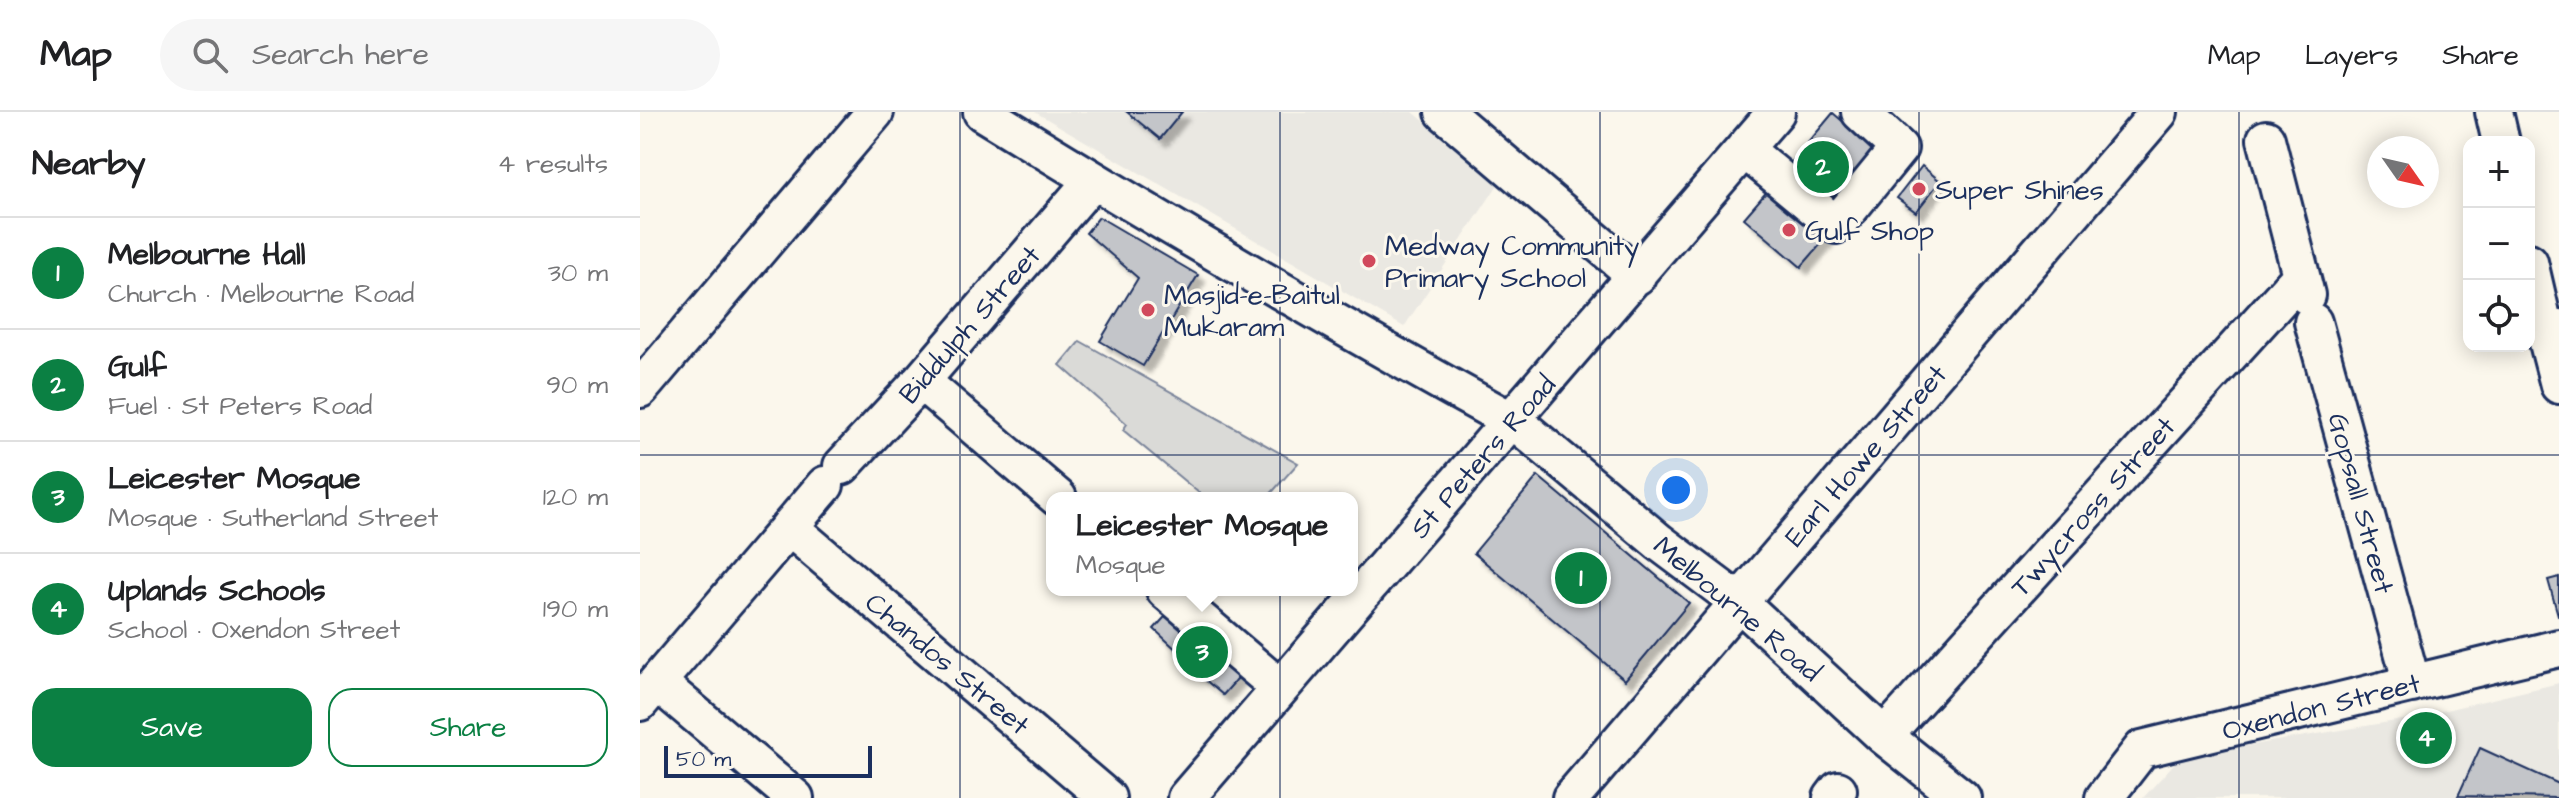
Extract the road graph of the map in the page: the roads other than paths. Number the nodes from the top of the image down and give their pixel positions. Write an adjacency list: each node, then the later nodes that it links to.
1 (875, 112): 17 (street)
2 (982, 112): 10 (street, Melbourne Road)
3 (1444, 112): 11 (street)
4 (1860, 112): 7 (street)
5 (2159, 112): 22 (street, Earl Howe Street)
6 (2494, 112): 8 (street)
7 (1758, 124): 11 (street, St Peters Road)
8 (2500, 136)
9 (2266, 139): 13 (street, Gopsall Street)
10 (1093, 180): 15 (street, Biddulph Street); 18 (street, Melbourne Road)
11 (1637, 276): 18 (street, St Peters Road)
12 (2535, 279): 14 (street)
13 (2306, 298): 24 (street, Gopsall Street); 27 (street, Twycross Street)
14 (2552, 329): 16 (street)
15 (921, 381): 19 (street); 20 (street, Biddulph Street)
16 (2559, 385)
17 (640, 389)
18 (1512, 420): 22 (street, Melbourne Road); 25 (street, St Peters Road)
19 (1051, 492)
20 (789, 527): 26 (street); 29 (street, Chandos Street)
21 (1172, 596): 25 (street)
22 (1739, 602): 27 (street, Melbourne Road); 31 (street, Earl Howe Street)
23 (2559, 648): 24 (street, Oxendon Street)
24 (2412, 684): 33 (street, Oxendon Street)
25 (1280, 688): 30 (street, St Peters Road)
26 (649, 692): 28 (street)
27 (1884, 736): 32 (street, Melbourne Road)
28 (795, 798)
29 (1107, 798)
30 (1186, 798)
31 (1571, 798)
32 (1962, 798)
33 (2104, 798)

